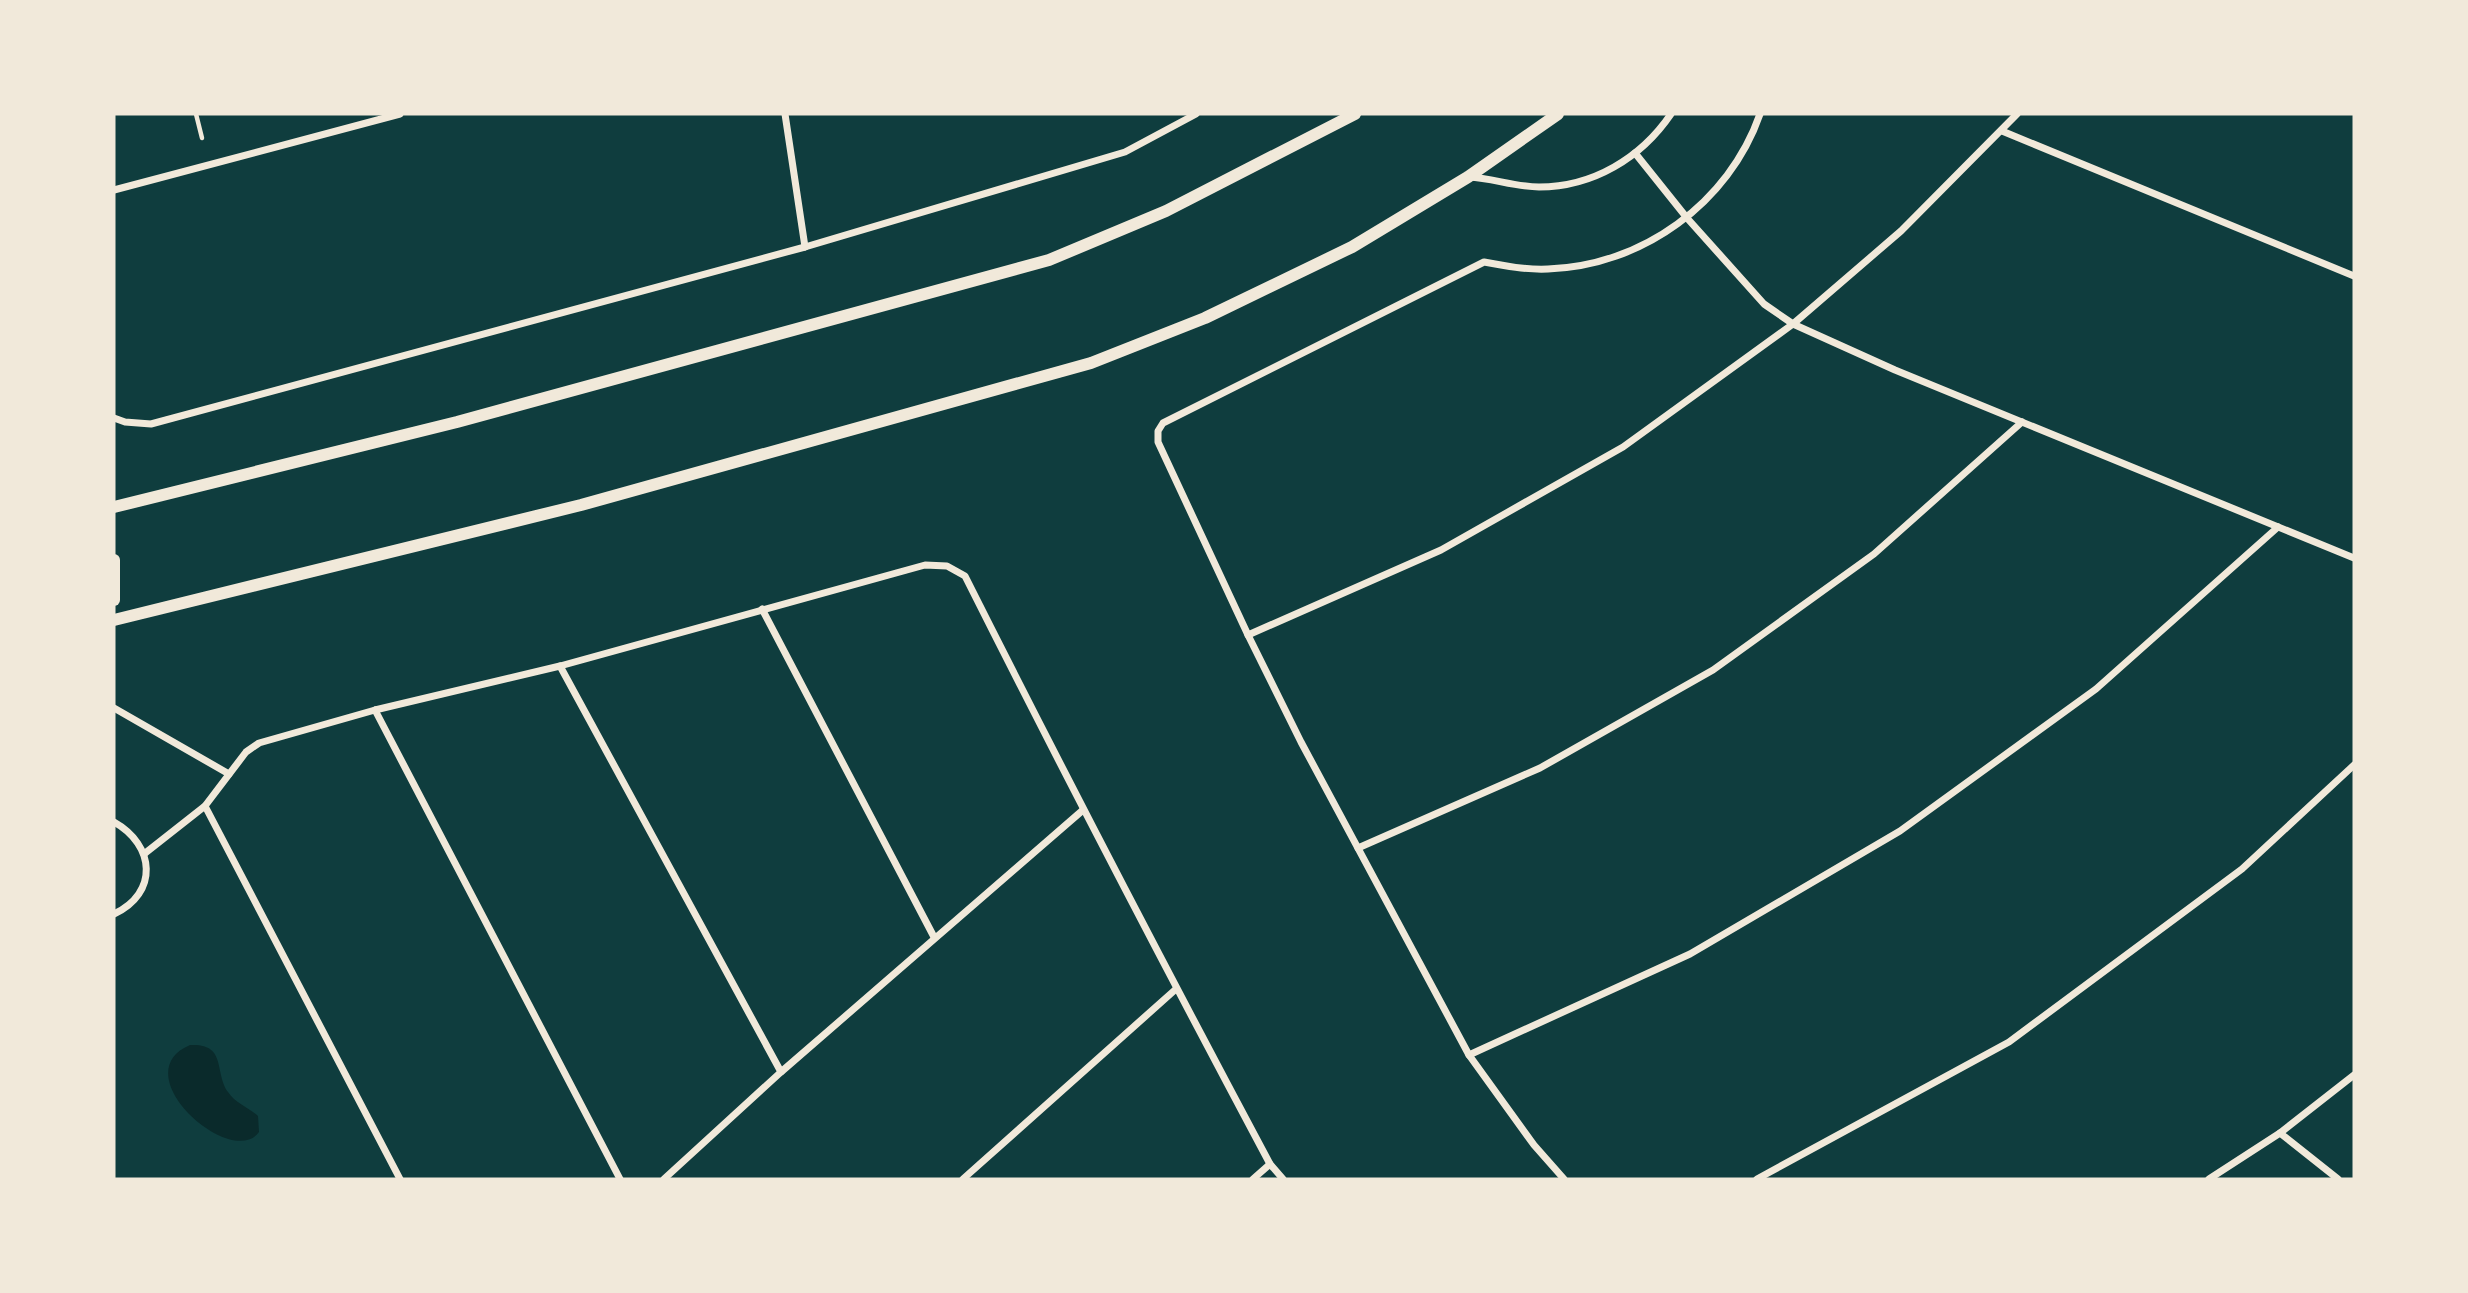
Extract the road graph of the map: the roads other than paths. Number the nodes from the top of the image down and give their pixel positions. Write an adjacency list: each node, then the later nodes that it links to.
1 (400, 114): 12 (street)
2 (785, 114): 14 (street)
3 (1196, 114): 14 (street)
4 (1355, 114): 19 (street)
5 (1559, 114): 11 (street)
6 (1671, 114): 10 (street)
7 (1760, 114): 13 (street)
8 (2017, 114): 9 (street)
9 (2001, 131): 15 (street); 16 (street)
10 (1635, 153): 11 (street); 13 (street)
11 (1468, 177): 25 (street)
12 (114, 190)
13 (1687, 218): 16 (street); 26 (street)
14 (805, 247): 17 (street)
15 (2354, 276)
16 (1793, 324): 18 (street); 26 (street)
17 (114, 418)
18 (2022, 422): 20 (street); 35 (street)
19 (114, 507)
20 (2278, 527): 21 (street); 40 (street)
21 (2354, 558)
22 (114, 560): 23 (street)
23 (114, 600)
24 (762, 610): 27 (street); 33 (street); 38 (street)
25 (114, 620)
26 (1248, 635): 35 (street)
27 (560, 666): 29 (street); 41 (street)
28 (114, 708): 31 (street)
29 (375, 710): 31 (street); 46 (street)
30 (2354, 765): 52 (street)
31 (229, 774): 32 (street)
32 (205, 806): 36 (street); 45 (street)
33 (1083, 810): 38 (street); 39 (street)
34 (114, 822): 36 (street)
35 (1358, 848): 40 (street)
36 (144, 854): 37 (street)
37 (114, 915)
38 (934, 937): 41 (street)
39 (1176, 989): 44 (street); 48 (street)
40 (1469, 1055): 51 (street)
41 (781, 1072): 47 (street)
42 (2354, 1075): 43 (street)
43 (2280, 1133): 53 (street); 54 (street)
44 (1270, 1164): 49 (street); 50 (street)
45 (400, 1179)
46 (620, 1179)
47 (664, 1179)
48 (963, 1179)
49 (1253, 1179)
50 (1283, 1179)
51 (1563, 1179)
52 (1757, 1179)
53 (2208, 1179)
54 (2338, 1179)

